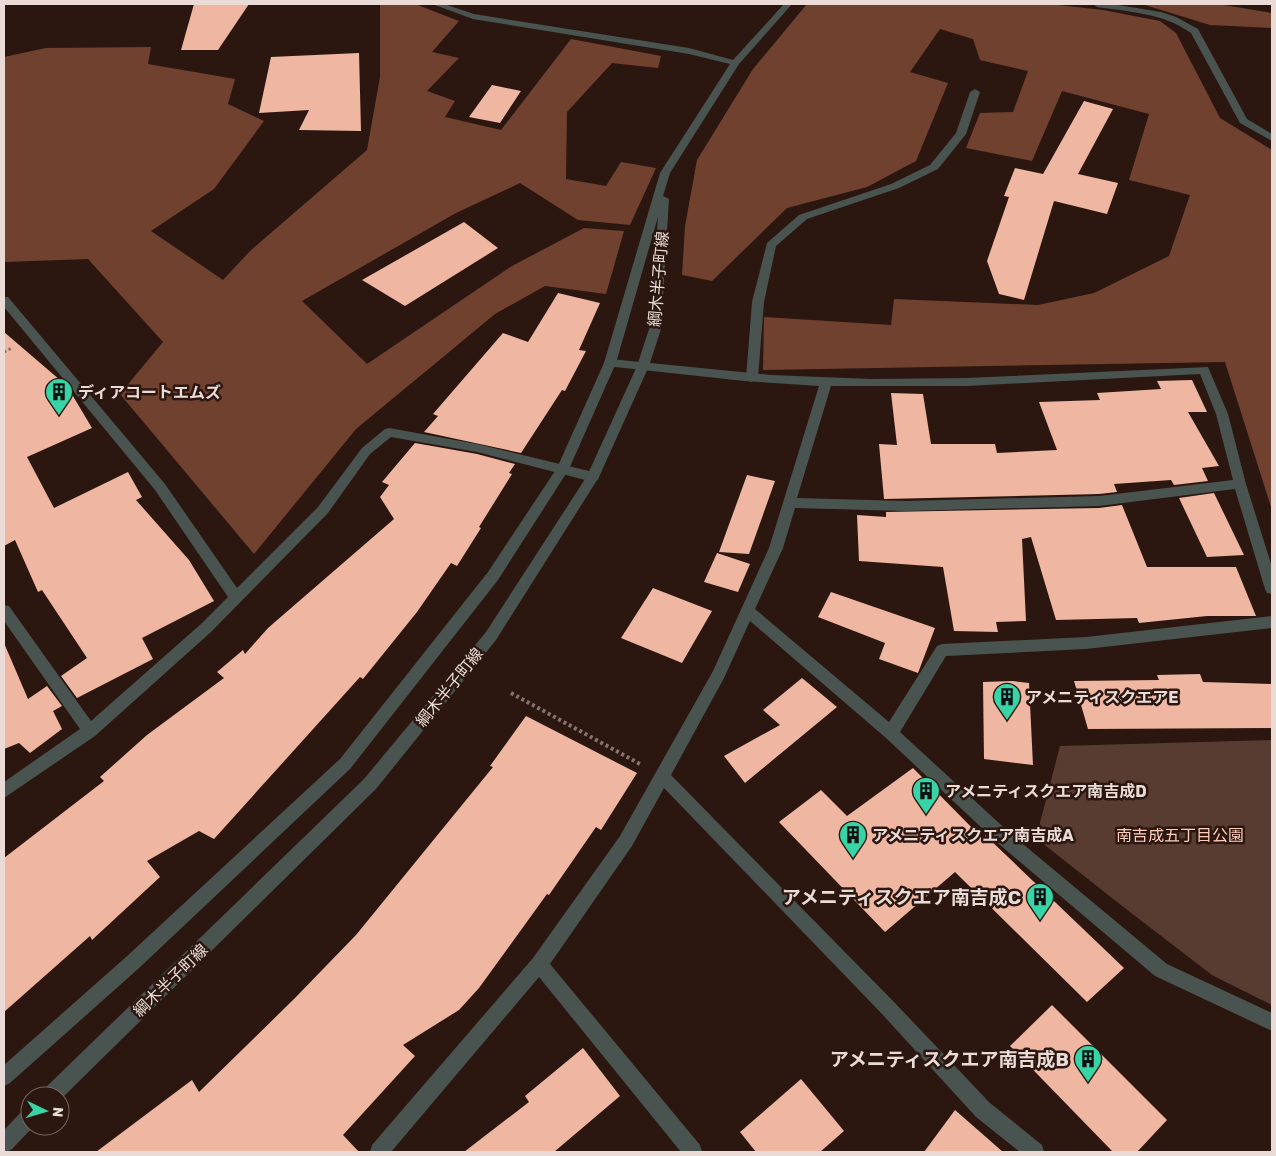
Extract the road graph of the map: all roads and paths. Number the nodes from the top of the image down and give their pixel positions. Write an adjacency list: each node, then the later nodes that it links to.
1 (436, 4): 4 (street)
2 (788, 4): 4 (street)
3 (1098, 4): 6 (street)
4 (735, 63): 7 (street)
5 (975, 92): 11 (street)
6 (1272, 138)
7 (666, 173): 9 (street); 10 (street, 綱木半子町線)
8 (4, 300): 18 (street)
9 (610, 362): 10 (street); 13 (street)
10 (643, 366): 11 (street); 14 (street, 綱木半子町線)
11 (752, 378): 12 (street)
12 (826, 382): 15 (street); 16 (street)
13 (562, 469): 14 (street); 18 (street); 29 (street)
14 (593, 477): 30 (street, 綱木半子町線)
15 (1240, 484): 16 (street); 17 (street)
16 (789, 503): 20 (street)
17 (1272, 589)
18 (236, 598): 23 (street)
19 (4, 610): 23 (street)
20 (747, 610): 24 (street); 25 (street)
21 (1272, 622): 24 (street)
22 (511, 693): 25 (path)
23 (90, 731): 26 (street)
24 (891, 733): 28 (street)
25 (662, 776): 27 (street); 36 (street)
26 (4, 792)
27 (539, 964): 34 (street); 35 (street)
28 (1272, 1022)
29 (4, 1077)
30 (61, 1086)
31 (20, 1127): 32 (street)
32 (4, 1143): 33 (street)
33 (8, 1152)
34 (379, 1152)
35 (693, 1152)
36 (1035, 1152)

